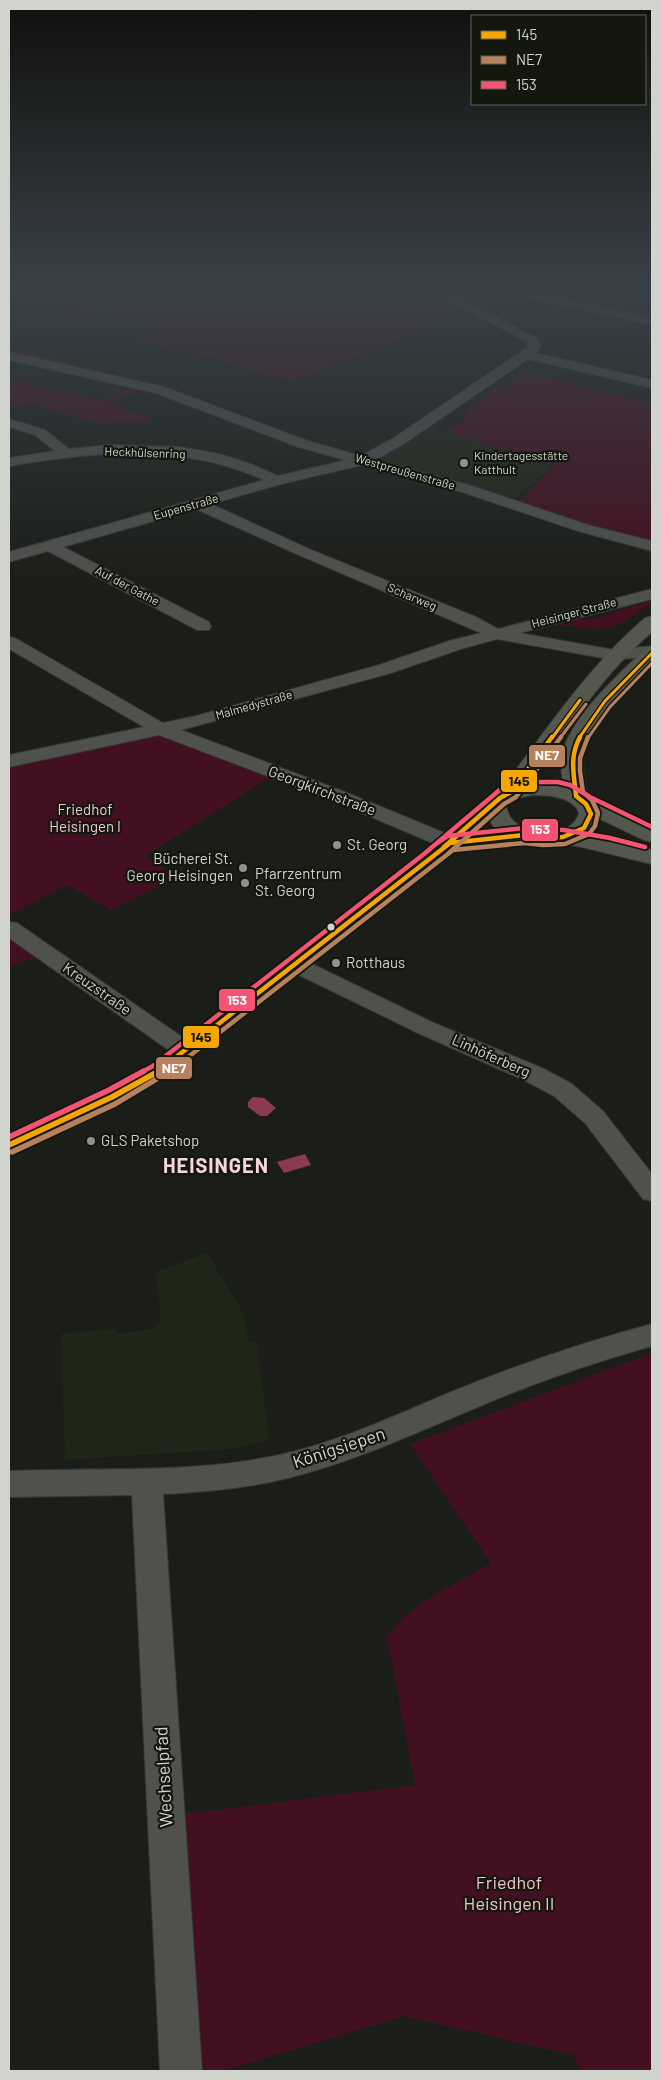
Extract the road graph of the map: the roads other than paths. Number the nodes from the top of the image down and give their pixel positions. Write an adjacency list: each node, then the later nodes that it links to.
1 (134, 384): 4 (street, Westpreußenstraße)
2 (144, 384): 4 (street, Westpreußenstraße)
3 (484, 384): 7 (street)
4 (160, 390): 7 (street, Westpreußenstraße)
5 (9, 423): 6 (street)
6 (65, 452): 8 (street, Heckhülsenring); 9 (street, Heckhülsenring)
7 (364, 460): 9 (street, Eupenstraße); 12 (street, Westpreußenstraße)
8 (9, 462)
9 (277, 481): 10 (street, Eupenstraße)
10 (198, 504): 11 (street, Eupenstraße); 18 (street, Scharweg)
11 (50, 546): 13 (street, Eupenstraße); 16 (street, Auf der Gathe)
12 (652, 546)
13 (9, 557)
14 (652, 594): 17 (street, Heisinger Straße)
15 (652, 622): 20 (main road)
16 (204, 626)
17 (524, 627): 18 (street, Heisinger Straße); 20 (street)
18 (496, 634): 20 (street, Scharweg); 21 (street, Malmedystraße)
19 (9, 642): 22 (street, Georgkirchstraße)
20 (637, 653): 25 (main road); 26 (main road)
21 (199, 721): 22 (street, Malmedystraße); 23 (street)
22 (160, 730): 23 (street, Georgkirchstraße); 24 (street, Malmedystraße)
23 (193, 741): 30 (street, Georgkirchstraße)
24 (9, 761)
25 (502, 799): 26 (main road); 27 (main road); 30 (street)
26 (581, 800): 28 (main road); 29 (main road)
27 (524, 835): 29 (main road); 30 (street)
28 (652, 835)
29 (563, 837): 31 (main road)
30 (450, 843): 33 (street)
31 (652, 857)
32 (9, 928): 34 (street, Kreuzstraße)
33 (296, 964): 34 (street); 36 (street, Linhöferberg)
34 (186, 1051): 35 (street)
35 (9, 1144)
36 (652, 1192)
37 (652, 1335): 38 (street, Königsiepen)
38 (147, 1482): 39 (street, Königsiepen); 40 (street, Wechselpfad)
39 (9, 1484)
40 (180, 2071)

